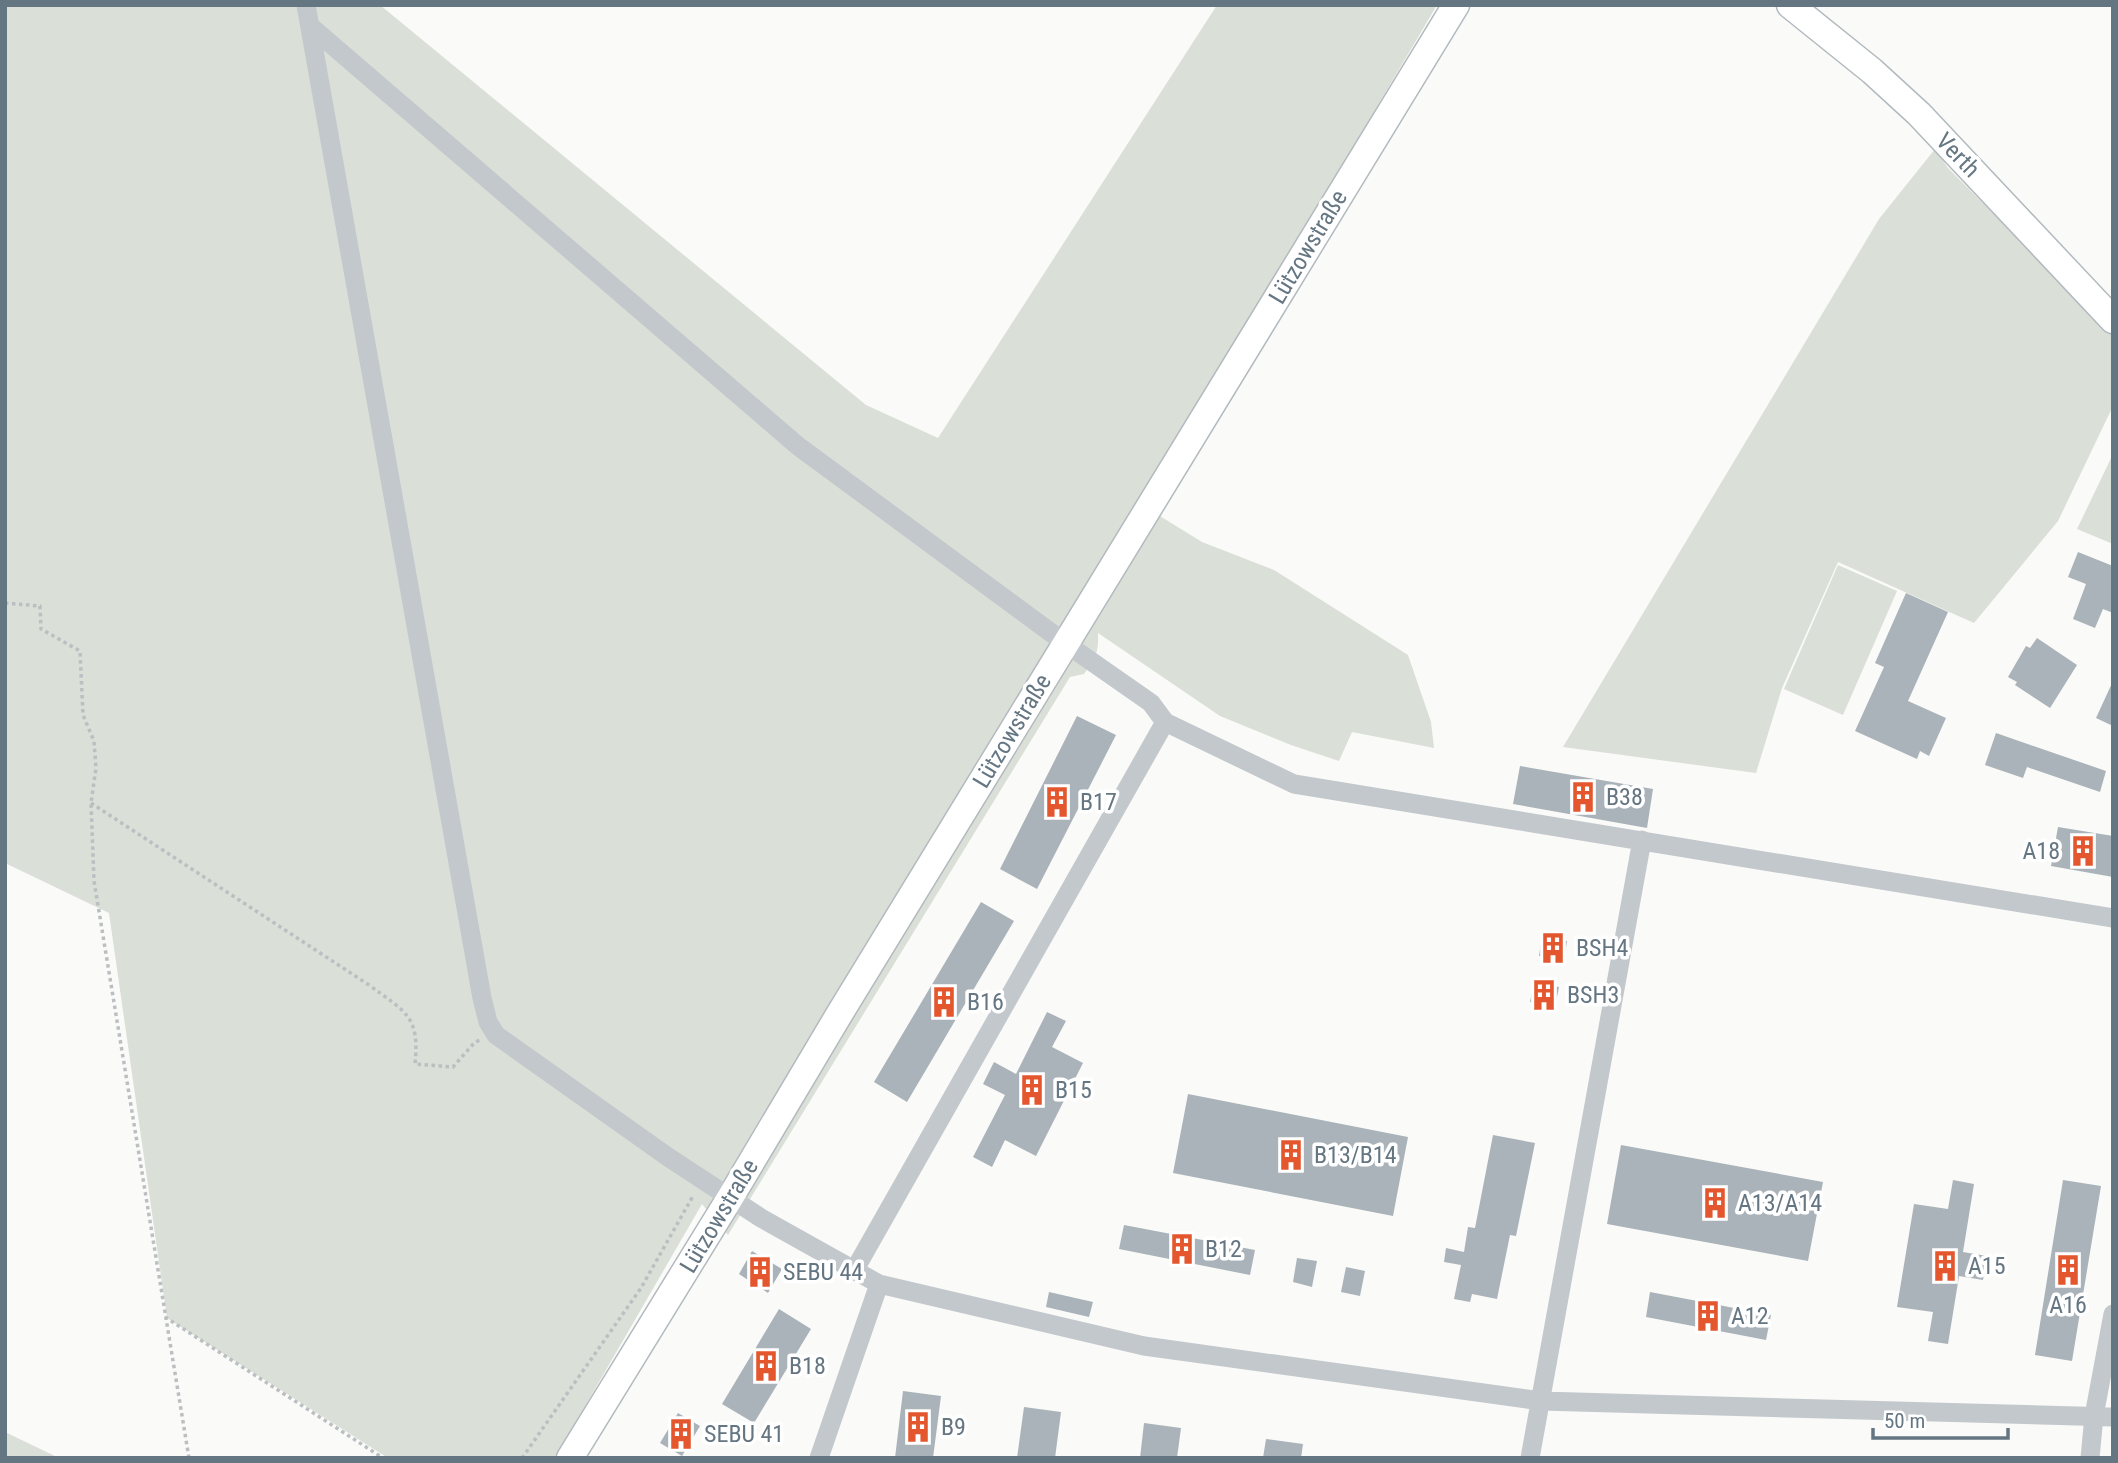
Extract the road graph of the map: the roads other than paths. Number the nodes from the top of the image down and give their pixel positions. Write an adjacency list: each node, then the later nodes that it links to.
1 (306, 5): 4 (street)
2 (1455, 5): 6 (street, Lützowstraße)
3 (1790, 5): 5 (street, Verth)
4 (310, 26): 6 (street); 10 (street)
5 (2113, 320)
6 (1065, 643): 7 (street); 10 (street, Lützowstraße)
7 (1165, 722): 8 (street); 11 (street)
8 (1642, 840): 9 (street); 14 (street)
9 (2113, 918)
10 (730, 1198): 11 (street); 16 (street, Lützowstraße)
11 (854, 1271): 12 (street)
12 (879, 1284): 14 (street); 17 (street)
13 (2113, 1314): 15 (street)
14 (1541, 1401): 15 (street); 18 (street)
15 (2104, 1416): 19 (street)
16 (570, 1458)
17 (819, 1458)
18 (1530, 1458)
19 (2090, 1458)

